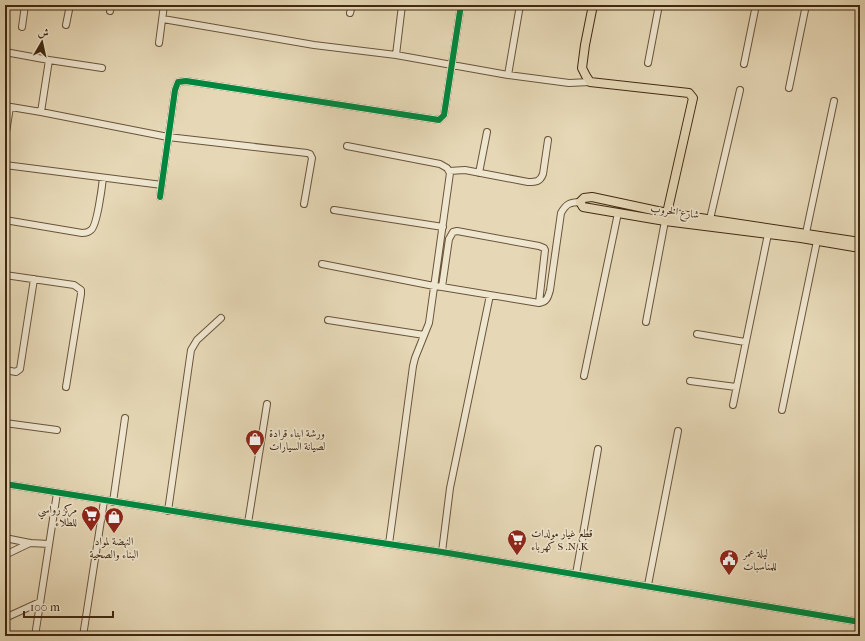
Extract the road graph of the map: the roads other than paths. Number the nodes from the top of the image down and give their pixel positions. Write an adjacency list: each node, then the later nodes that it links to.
1 (25, 5): 15 (street)
2 (70, 5): 14 (street)
3 (164, 5): 13 (street)
4 (352, 5): 12 (street)
5 (402, 5): 18 (street)
6 (461, 5): 22 (street)
7 (520, 5): 24 (street)
8 (593, 5): 25 (main road)
9 (659, 5): 20 (street)
10 (756, 5): 21 (street)
11 (806, 5): 26 (street)
12 (350, 13)
13 (163, 19): 16 (street); 18 (street)
14 (66, 26)
15 (22, 27)
16 (159, 43)
17 (5, 52): 19 (street)
18 (396, 55): 22 (street)
19 (49, 60): 23 (street); 30 (street)
20 (648, 63)
21 (744, 64)
22 (452, 65): 24 (street); 32 (street)
23 (102, 68)
24 (508, 75): 25 (street)
25 (590, 82): 46 (main road, شارع الخروب)
26 (789, 88)
27 (740, 90): 47 (street)
28 (834, 102): 50 (street)
29 (8, 106): 30 (street); 33 (street)
30 (41, 112): 32 (street)
31 (487, 132): 38 (street)
32 (168, 137): 40 (street); 43 (street)
33 (5, 138)
34 (548, 140): 38 (street)
35 (347, 146): 37 (street)
36 (5, 165): 39 (street)
37 (449, 171): 38 (street); 49 (street)
38 (479, 173)
39 (103, 178): 40 (street); 48 (street)
40 (162, 185): 41 (street)
41 (160, 197)
42 (580, 202): 45 (main road, شارع الخروب); 46 (main road, شارع الخروب); 61 (street)
43 (304, 204)
44 (334, 210): 49 (street)
45 (618, 213): 46 (main road, شارع الخروب); 69 (street)
46 (666, 217): 47 (main road, شارع الخروب); 51 (main road, شارع الخروب); 64 (street)
47 (710, 219): 50 (main road, شارع الخروب)
48 (5, 220)
49 (443, 228): 58 (street)
50 (806, 233): 53 (main road, شارع الخروب)
51 (768, 234): 52 (main road, شارع الخروب); 67 (street)
52 (817, 241): 54 (main road, شارع الخروب); 75 (street)
53 (860, 242)
54 (860, 248)
55 (322, 264): 58 (street)
56 (5, 275): 57 (street)
57 (34, 279): 68 (street); 71 (street)
58 (434, 286): 59 (street); 66 (street)
59 (442, 287): 60 (street); 61 (street)
60 (490, 295): 61 (street); 91 (street)
61 (539, 302)
62 (221, 318): 85 (street)
63 (328, 320): 66 (street)
64 (646, 322)
65 (698, 334): 67 (street)
66 (424, 336): 90 (street)
67 (745, 342): 72 (street)
68 (5, 370)
69 (584, 376)
70 (690, 380): 72 (street)
71 (66, 387)
72 (736, 387): 74 (street)
73 (267, 404): 86 (street)
74 (733, 405)
75 (782, 410)
76 (125, 418): 84 (street)
77 (5, 423): 78 (street)
78 (57, 430)
79 (678, 431): 94 (street)
80 (598, 449): 93 (street)
81 (5, 484): 82 (street)
82 (58, 493): 83 (street); 89 (street)
83 (104, 501): 84 (street); 99 (street)
84 (113, 502): 85 (street)
85 (168, 511): 86 (street)
86 (248, 524): 90 (street)
87 (5, 538): 88 (street)
88 (30, 543): 89 (street); 92 (street)
89 (50, 544): 95 (street)
90 (389, 544): 91 (street)
91 (442, 552): 93 (street)
92 (5, 555)
93 (576, 574): 94 (street)
94 (648, 585): 97 (street)
95 (40, 602): 96 (street); 98 (street)
96 (5, 618)
97 (860, 622)
98 (35, 636)
99 (83, 636)

